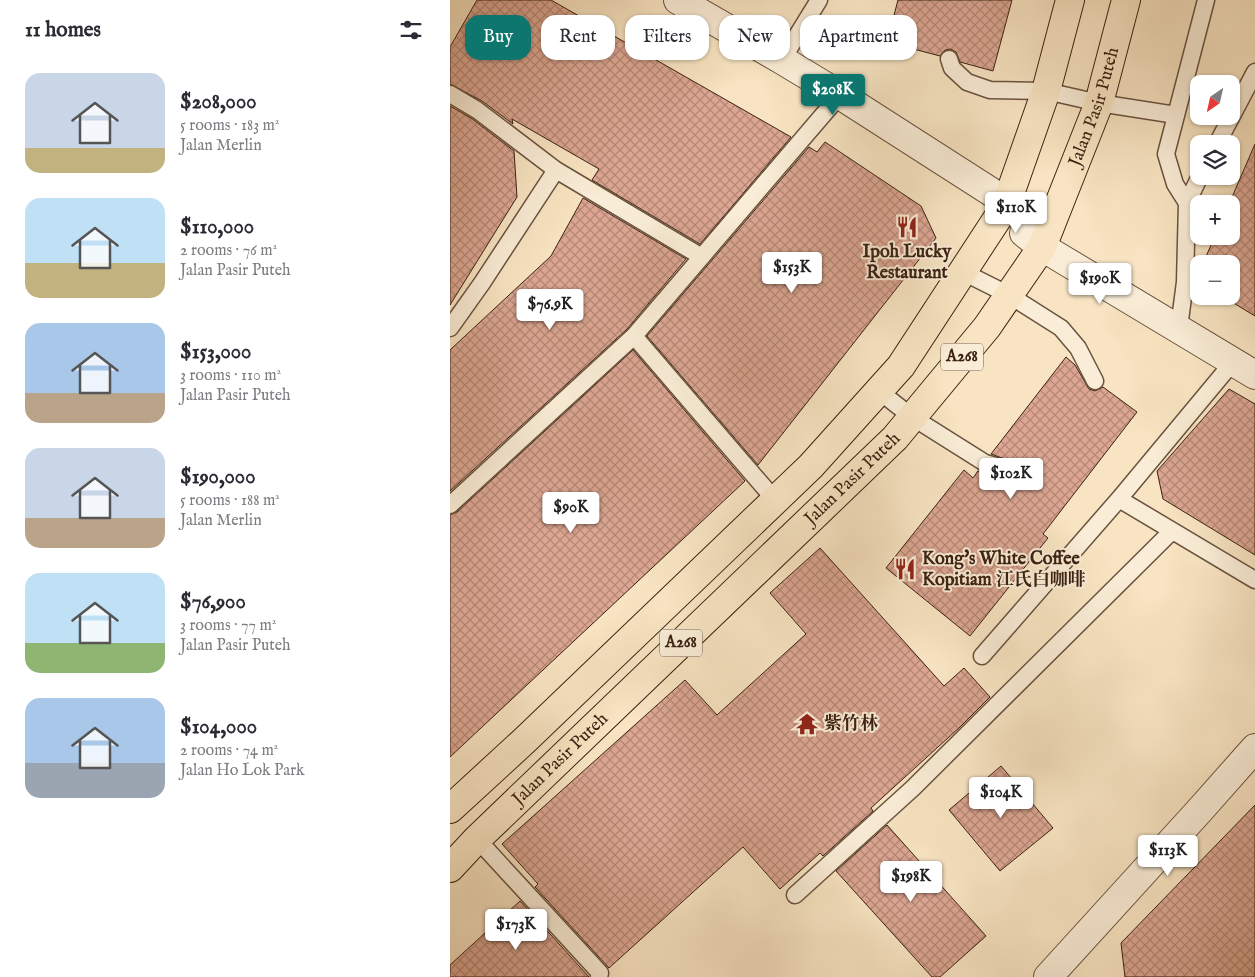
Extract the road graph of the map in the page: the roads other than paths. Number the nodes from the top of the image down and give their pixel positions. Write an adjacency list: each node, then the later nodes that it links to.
1 (678, 0): 6 (street)
2 (819, 0): 7 (lane)
3 (1070, 0): 11 (main road, Jalan Pasir Puteh / A268)
4 (1126, 0): 14 (main road, Jalan Pasir Puteh / A268)
5 (1206, 0): 15 (lane)
6 (719, 24)
7 (790, 47)
8 (949, 59): 11 (lane)
9 (782, 60): 13 (street)
10 (1255, 72): 16 (lane)
11 (1046, 92): 14 (lane); 20 (main road, Jalan Pasir Puteh / A268)
12 (450, 94): 17 (lane)
13 (840, 95): 20 (street); 22 (lane)
14 (1099, 103): 15 (lane); 21 (main road, Jalan Pasir Puteh / A268)
15 (1176, 115): 19 (lane)
16 (1223, 135)
17 (556, 170): 22 (lane); 25 (lane)
18 (1195, 185): 19 (lane)
19 (1186, 202): 26 (lane)
20 (1003, 209): 21 (street); 23 (main road, Jalan Pasir Puteh / A268)
21 (1046, 238): 24 (main road, Jalan Pasir Puteh / A268); 26 (street)
22 (702, 257): 27 (lane)
23 (963, 272): 24 (lane); 30 (main road, Jalan Pasir Puteh / A268)
24 (1009, 295): 29 (lane); 31 (main road, Jalan Pasir Puteh / A268)
25 (450, 328)
26 (1178, 328): 28 (street)
27 (634, 336): 34 (lane); 35 (lane)
28 (1244, 368): 33 (lane)
29 (1095, 381)
30 (879, 391): 31 (lane); 34 (main road, Jalan Pasir Puteh / A268)
31 (912, 417): 32 (lane); 41 (main road, Jalan Pasir Puteh / A268)
32 (1006, 469)
33 (1118, 498): 36 (lane); 38 (lane)
34 (775, 500): 40 (main road, Jalan Pasir Puteh / A268)
35 (450, 505)
36 (1172, 531): 37 (lane); 43 (lane)
37 (1255, 580)
38 (982, 656)
39 (1255, 748): 45 (street)
40 (450, 810)
41 (477, 839): 42 (main road, Jalan Pasir Puteh / A268); 44 (lane)
42 (450, 868)
43 (795, 894)
44 (599, 977)
45 (1048, 977)

